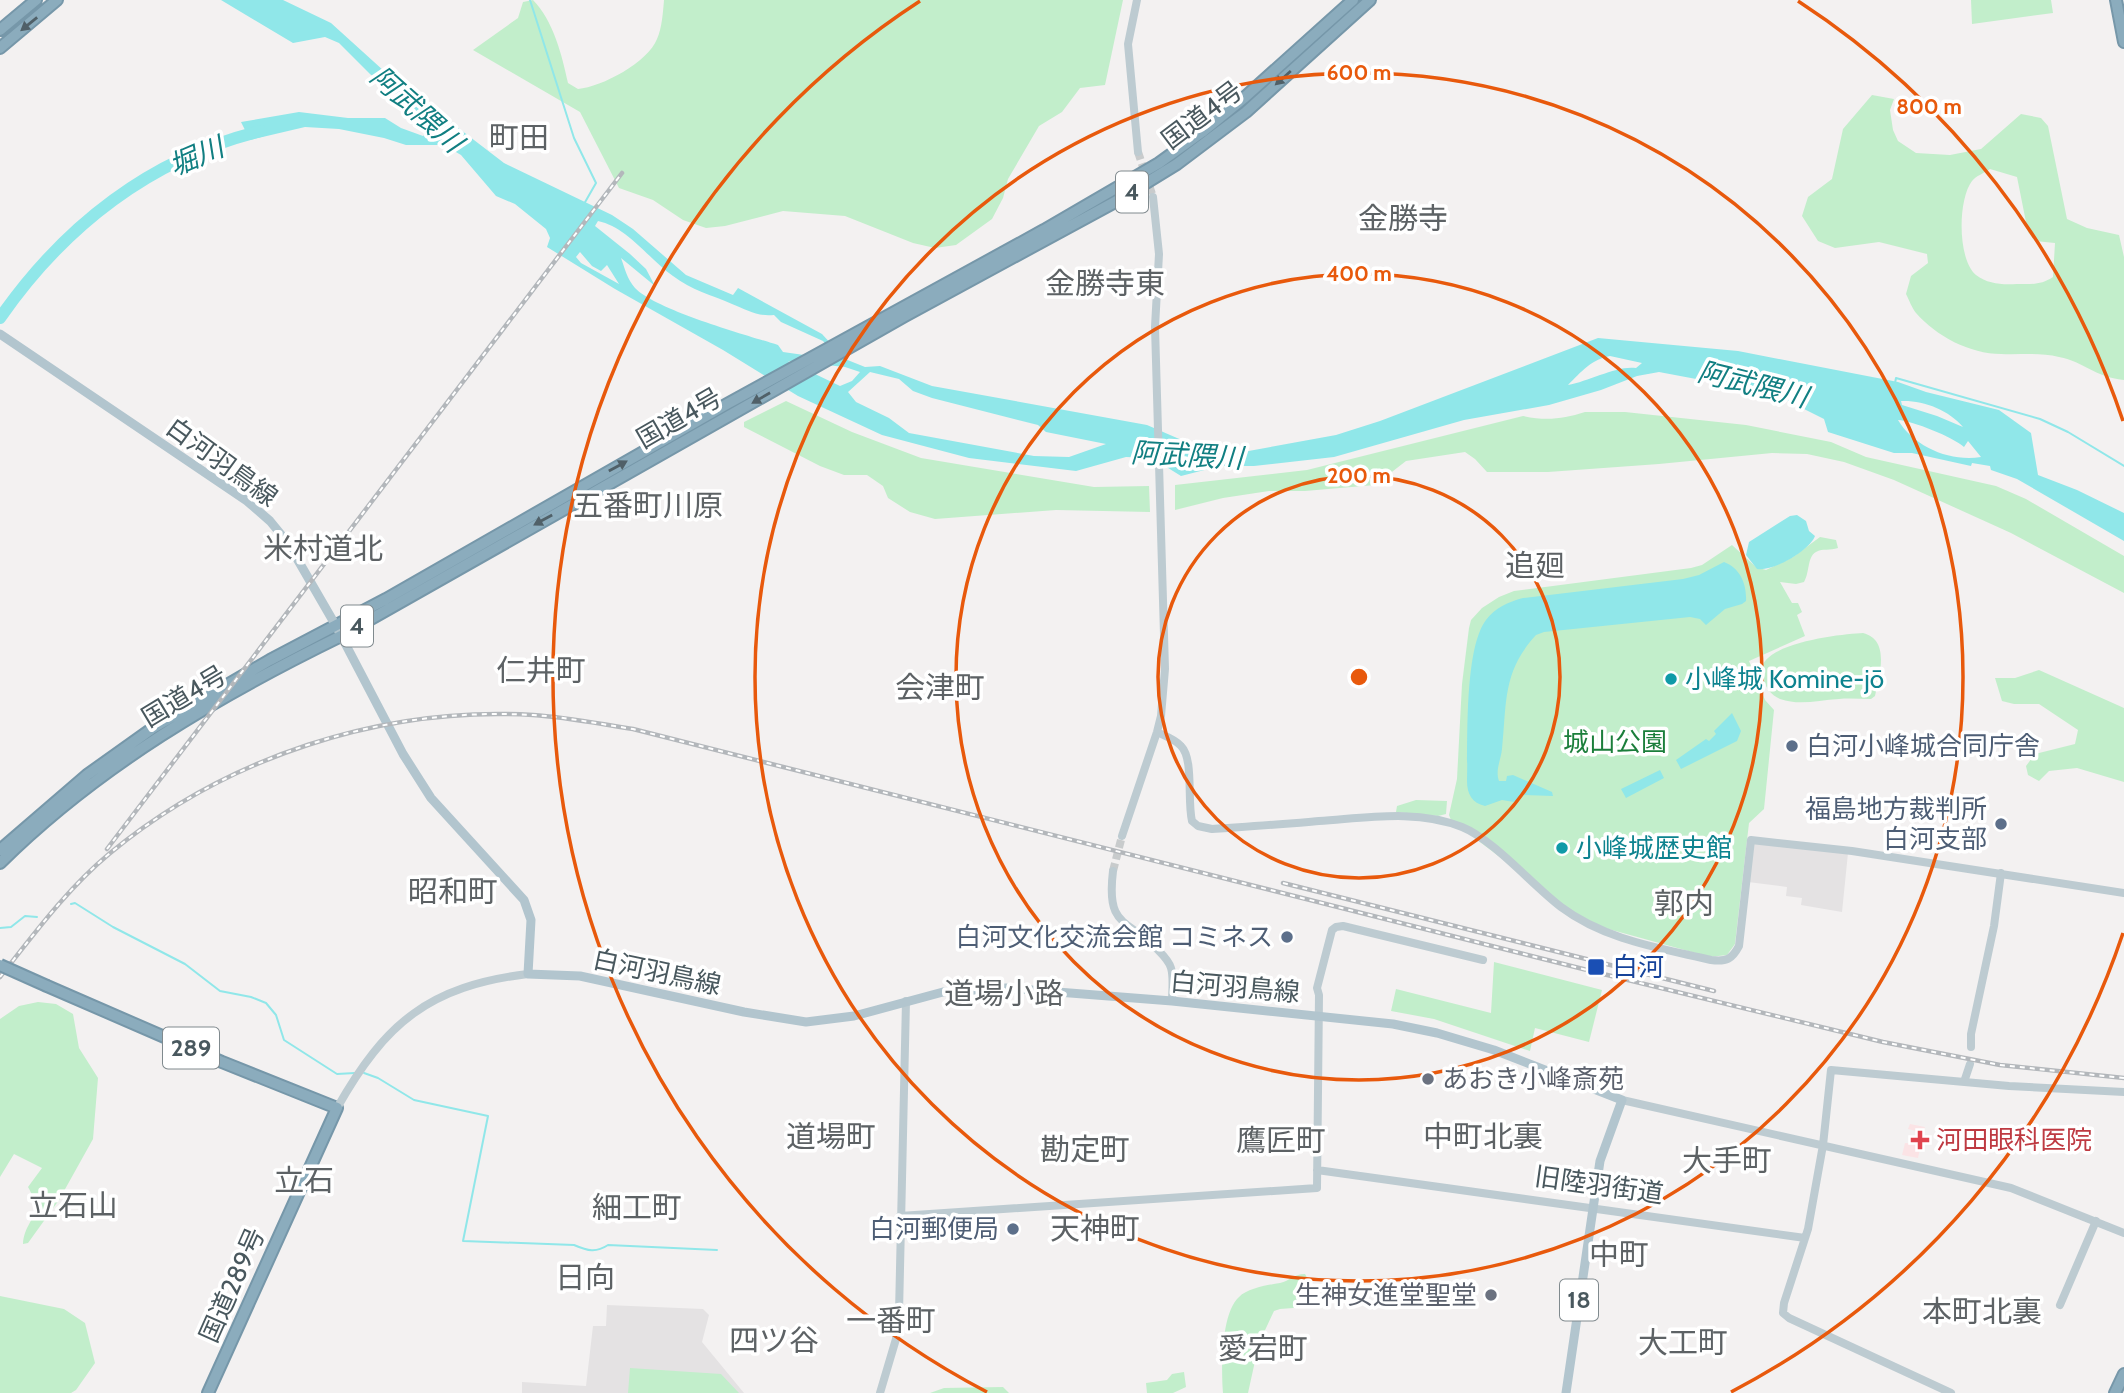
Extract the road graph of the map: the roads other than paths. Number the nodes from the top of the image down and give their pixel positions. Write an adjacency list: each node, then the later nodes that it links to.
1 (36, 0): 7 (highway)
2 (57, 0): 9 (highway, one-way to 9)
3 (1137, 0): 10 (street)
4 (1370, 0): 6 (highway, 国道4号 / 4)
5 (2116, 0): 8 (highway)
6 (1348, 5): 13 (highway, 国道4号 / 4); 13 (highway, 国道4号 / 4, one-way to 13)
7 (0, 30)
8 (2124, 42)
9 (0, 48)
10 (1138, 152)
11 (1153, 197): 15 (street)
12 (0, 334): 14 (main road, 白河羽鳥線)
13 (729, 410): 14 (highway, 国道4号 / 4)
14 (338, 631): 17 (highway, 国道4号 / 4); 18 (highway, 国道4号 / 4); 24 (main road, 白河羽鳥線)
15 (1157, 732): 16 (street); 20 (street)
16 (1122, 836)
17 (0, 850)
18 (0, 863)
19 (1113, 871): 26 (street)
20 (2001, 873): 21 (street); 28 (street)
21 (2124, 893)
22 (1483, 960): 27 (street)
23 (0, 965): 33 (highway, 289, bridge)
24 (528, 974): 25 (main road, 白河羽鳥線); 33 (street)
25 (906, 1001): 26 (main road, 白河羽鳥線); 37 (street)
26 (1172, 1001): 27 (main road, 白河羽鳥線)
27 (1319, 1016): 32 (main road, 白河羽鳥線); 35 (street)
28 (1971, 1048)
29 (1970, 1064): 30 (street)
30 (1964, 1082): 31 (street); 34 (street)
31 (2124, 1092)
32 (1622, 1100): 34 (street); 36 (main road, 18)
33 (337, 1108): 43 (highway, 国道289号)
34 (1823, 1145): 38 (street); 40 (street)
35 (1317, 1170): 36 (street, 旧陸羽街道); 37 (street)
36 (1592, 1208): 40 (street, 旧陸羽街道); 45 (main road, 18)
37 (900, 1216): 44 (street)
38 (2096, 1221): 39 (street); 41 (street)
39 (2124, 1233)
40 (1805, 1238): 46 (street)
41 (2060, 1305)
42 (2124, 1374): 47 (highway)
43 (208, 1393)
44 (880, 1393)
45 (1566, 1393)
46 (1951, 1393)
47 (2115, 1393)

